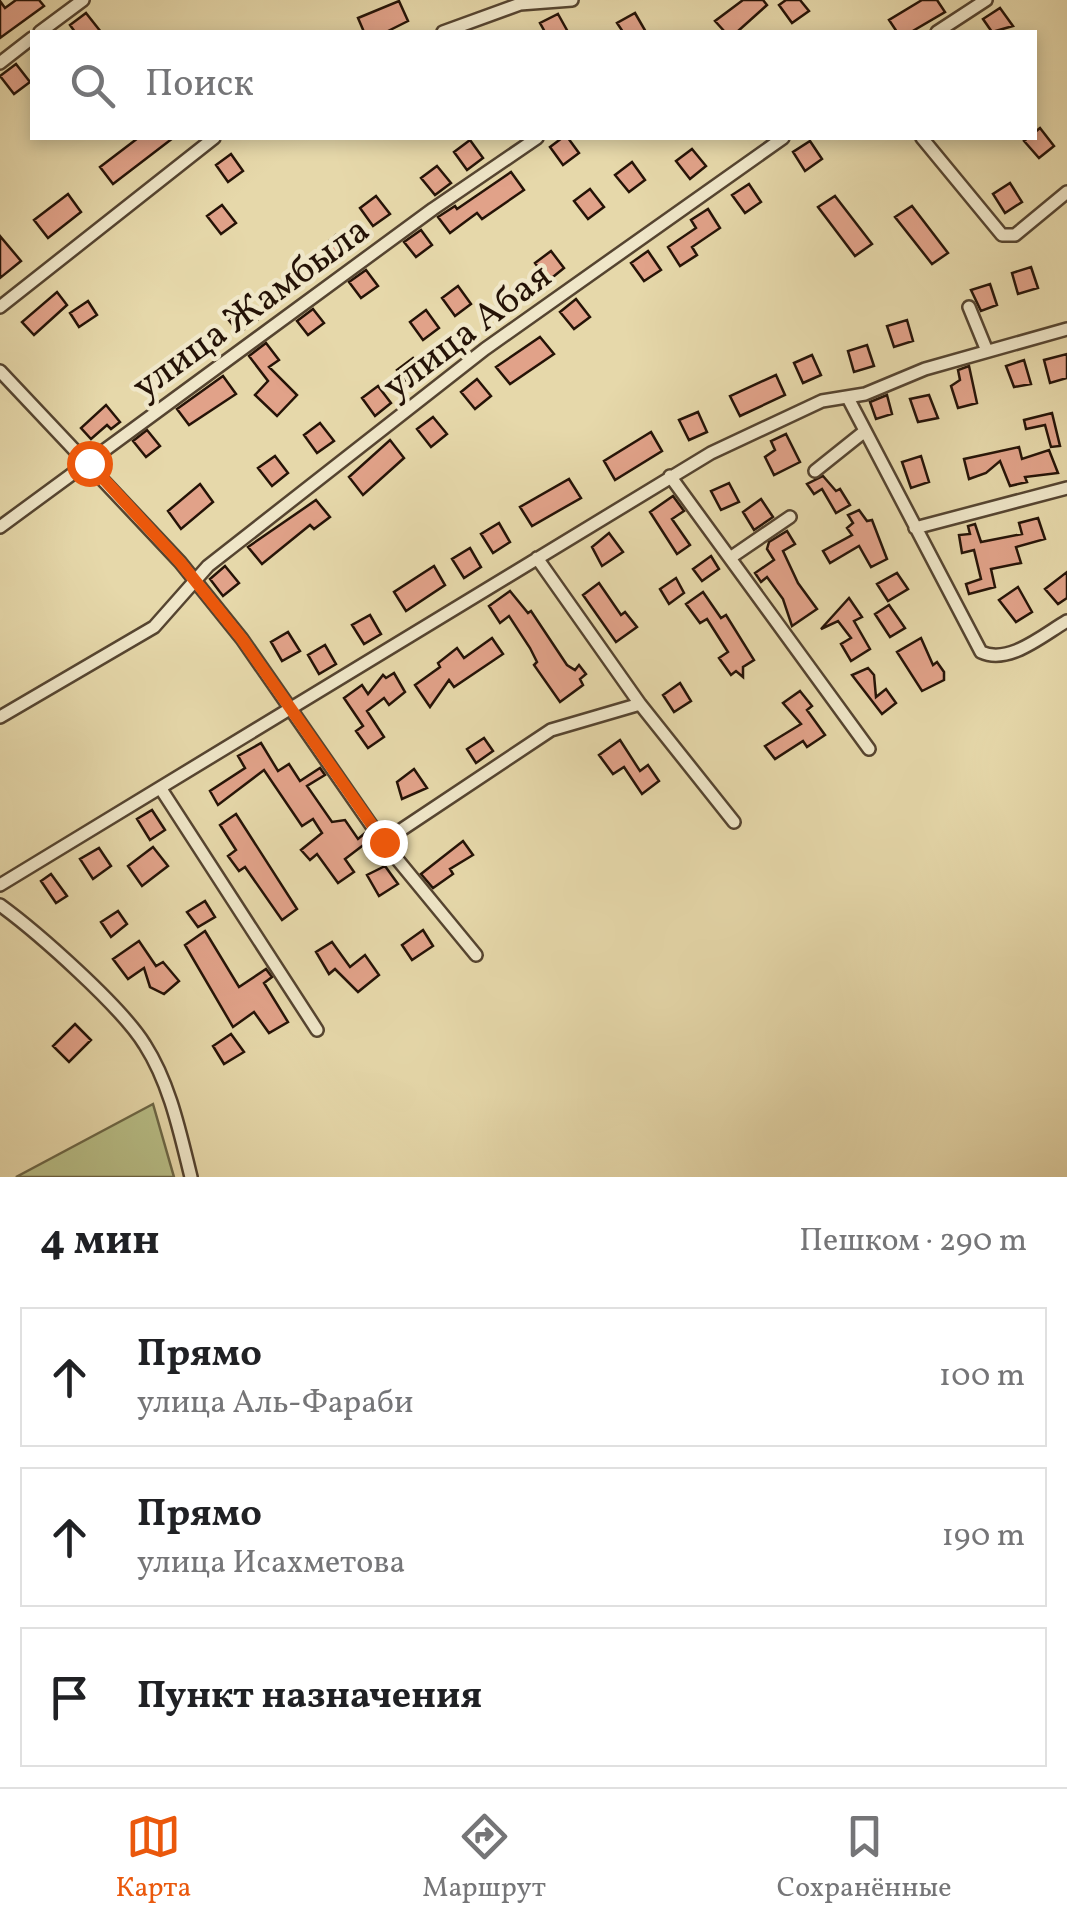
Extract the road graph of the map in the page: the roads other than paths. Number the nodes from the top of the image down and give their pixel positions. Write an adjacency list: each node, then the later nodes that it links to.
1 (82, 0): 4 (street)
2 (572, 0): 5 (street)
3 (986, 0): 6 (street)
4 (43, 30)
5 (448, 30)
6 (940, 30)
7 (30, 40): 8 (street)
8 (0, 64)
9 (211, 140): 14 (street)
10 (534, 140): 21 (street, улица Жамбыла)
11 (780, 140): 30 (street, улица Абая)
12 (924, 140): 13 (street)
13 (1067, 192)
14 (0, 306)
15 (969, 307): 17 (street)
16 (1067, 328): 17 (street)
17 (988, 351): 19 (street)
18 (0, 372): 21 (street)
19 (848, 398): 20 (street); 23 (street)
20 (864, 431): 22 (street); 27 (street)
21 (89, 463): 26 (street, улица Жамбыла); 30 (street)
22 (815, 471)
23 (670, 476): 28 (street); 29 (street)
24 (1067, 488): 27 (street)
25 (790, 517): 29 (street)
26 (0, 527)
27 (915, 528): 31 (street)
28 (537, 558): 32 (street); 33 (street)
29 (730, 558): 35 (street)
30 (194, 582): 33 (street); 34 (street, улица Абая)
31 (1067, 621)
32 (640, 704): 37 (street); 38 (street)
33 (292, 711): 36 (street); 38 (street)
34 (0, 717)
35 (869, 750)
36 (161, 789): 39 (street); 42 (street)
37 (734, 822)
38 (384, 842): 41 (street)
39 (0, 885)
40 (0, 905): 43 (street)
41 (476, 955)
42 (318, 1030)
43 (192, 1177)

